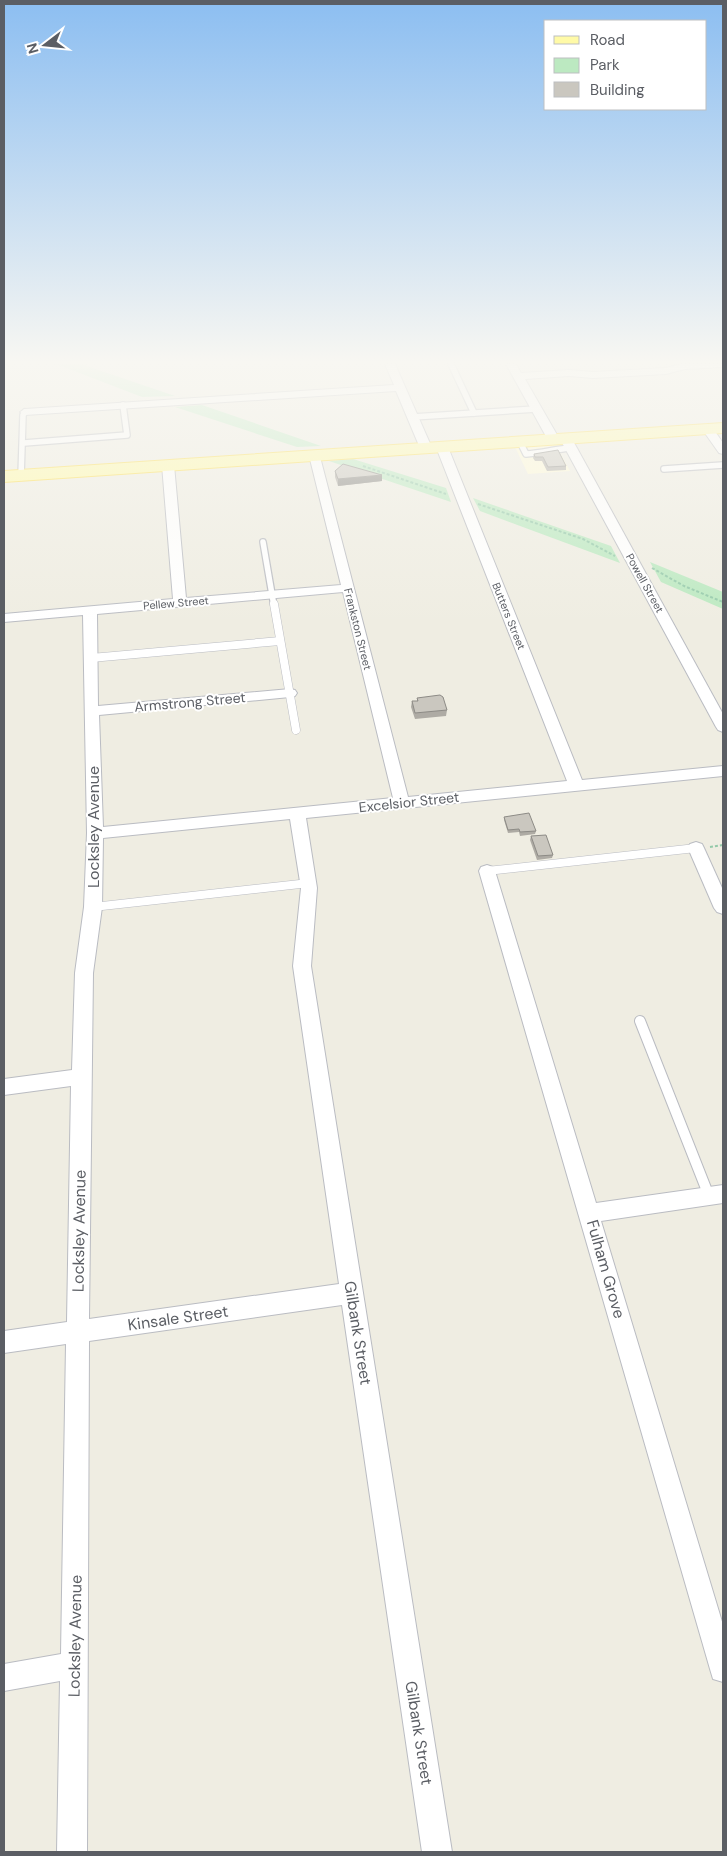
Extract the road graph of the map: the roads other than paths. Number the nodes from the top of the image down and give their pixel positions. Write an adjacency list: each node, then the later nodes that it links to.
1 (21, 451): 9 (lane)
2 (390, 451): 5 (main road)
3 (435, 451): 23 (street, Butters Street)
4 (554, 451): 20 (street, Powell Street)
5 (315, 455): 6 (main road); 11 (street, Frankston Street)
6 (168, 465): 9 (main road); 13 (street)
7 (723, 465): 8 (lane)
8 (664, 469)
9 (12, 477)
10 (263, 542): 12 (lane)
11 (348, 588): 12 (street, Pellew Street); 24 (street, Frankston Street)
12 (272, 594): 13 (street, Pellew Street); 16 (lane)
13 (180, 602): 14 (street, Pellew Street)
14 (90, 611): 15 (street, Pellew Street); 17 (street, Locksley Avenue)
15 (4, 618)
16 (280, 641): 17 (lane); 18 (lane)
17 (91, 658): 19 (street, Locksley Avenue)
18 (290, 693): 19 (street, Armstrong Street); 21 (lane)
19 (91, 711): 26 (street, Locksley Avenue)
20 (723, 727)
21 (296, 730)
22 (723, 771): 23 (street, Excelsior Street)
23 (576, 785): 24 (street, Excelsior Street)
24 (402, 803): 25 (street, Excelsior Street)
25 (297, 814): 26 (street, Excelsior Street); 29 (street, Gilbank Street)
26 (95, 833): 30 (street, Locksley Avenue)
27 (696, 848): 28 (lane); 31 (street)
28 (487, 871): 36 (street, Fulham Grove)
29 (308, 883): 30 (lane); 37 (street, Gilbank Street)
30 (93, 907): 33 (street, Locksley Avenue)
31 (723, 908)
32 (640, 1022): 35 (lane)
33 (81, 1078): 34 (street); 38 (street, Locksley Avenue)
34 (4, 1087)
35 (716, 1195): 36 (street)
36 (590, 1213): 41 (street, Fulham Grove)
37 (352, 1293): 38 (street, Kinsale Street); 44 (street, Gilbank Street)
38 (78, 1332): 39 (street, Kinsale Street); 40 (street, Locksley Avenue)
39 (4, 1342)
40 (74, 1665): 42 (street); 43 (street, Locksley Avenue)
41 (723, 1669)
42 (4, 1677)
43 (72, 1852)
44 (437, 1852)

